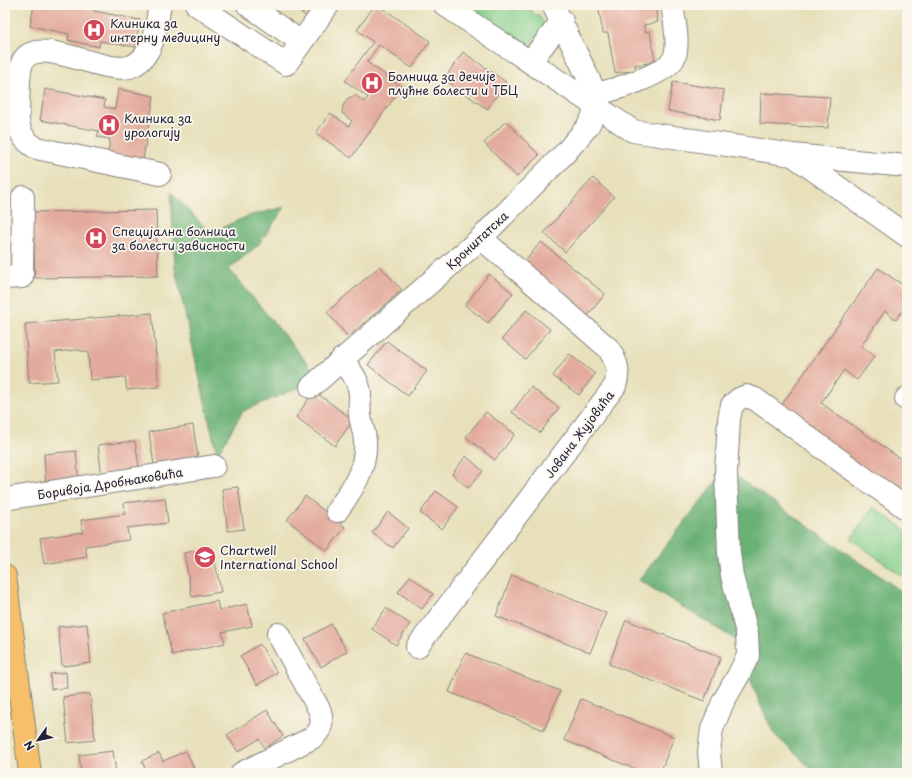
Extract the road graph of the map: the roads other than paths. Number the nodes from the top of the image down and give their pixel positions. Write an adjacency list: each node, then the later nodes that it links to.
1 (160, 5): 13 (street)
2 (197, 5): 8 (street)
3 (248, 5): 8 (street)
4 (328, 5): 8 (street)
5 (445, 5): 9 (street)
6 (672, 5): 10 (street)
7 (557, 13): 9 (street); 10 (street)
8 (301, 42)
9 (530, 62): 10 (street)
10 (596, 100): 11 (street); 16 (street, Кронштатска)
11 (793, 155): 12 (street); 15 (street)
12 (907, 166)
13 (160, 174)
14 (23, 196): 17 (street)
15 (907, 236)
16 (481, 238): 18 (street, Кронштатска); 26 (street, Јована Жујовића)
17 (5, 278)
18 (342, 359): 19 (street, Кронштатска); 23 (street)
19 (311, 387)
20 (214, 466): 21 (street, Боривоја Дробњаковића)
21 (5, 499)
22 (907, 509): 29 (street)
23 (337, 511)
24 (6, 586): 27 (main road)
25 (278, 634): 28 (street)
26 (417, 647)
27 (30, 773)
28 (242, 773)
29 (711, 773)

